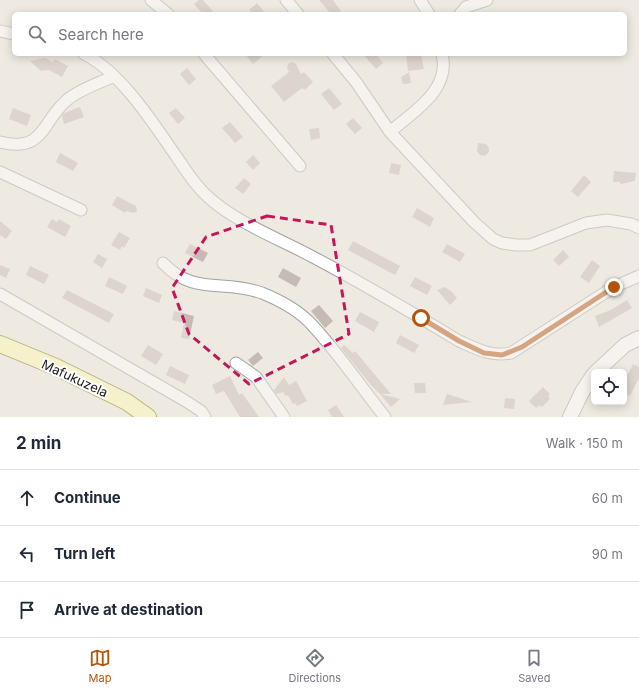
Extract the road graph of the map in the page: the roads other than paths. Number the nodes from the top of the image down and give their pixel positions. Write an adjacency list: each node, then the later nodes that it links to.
1 (152, 0): 5 (street)
2 (286, 0): 6 (street)
3 (420, 0): 7 (street)
4 (487, 0): 8 (street)
5 (166, 12)
6 (296, 12)
7 (428, 12)
8 (462, 12)
9 (0, 31): 10 (street)
10 (12, 34)
11 (87, 56): 15 (street)
12 (206, 56): 18 (street)
13 (335, 56): 16 (street)
14 (442, 56): 16 (street)
15 (114, 76): 17 (street); 23 (street)
16 (390, 132): 21 (street)
17 (0, 142)
18 (300, 166)
19 (0, 172): 20 (street)
20 (82, 210)
21 (639, 228)
22 (163, 263): 33 (street)
23 (639, 276)
24 (0, 294): 31 (street)
25 (639, 338): 28 (street)
26 (0, 344): 30 (main road, Mafukuzela)
27 (236, 363): 32 (street)
28 (599, 369)
29 (591, 379): 34 (street)
30 (148, 417)
31 (205, 417)
32 (284, 417)
33 (385, 417)
34 (570, 417)

